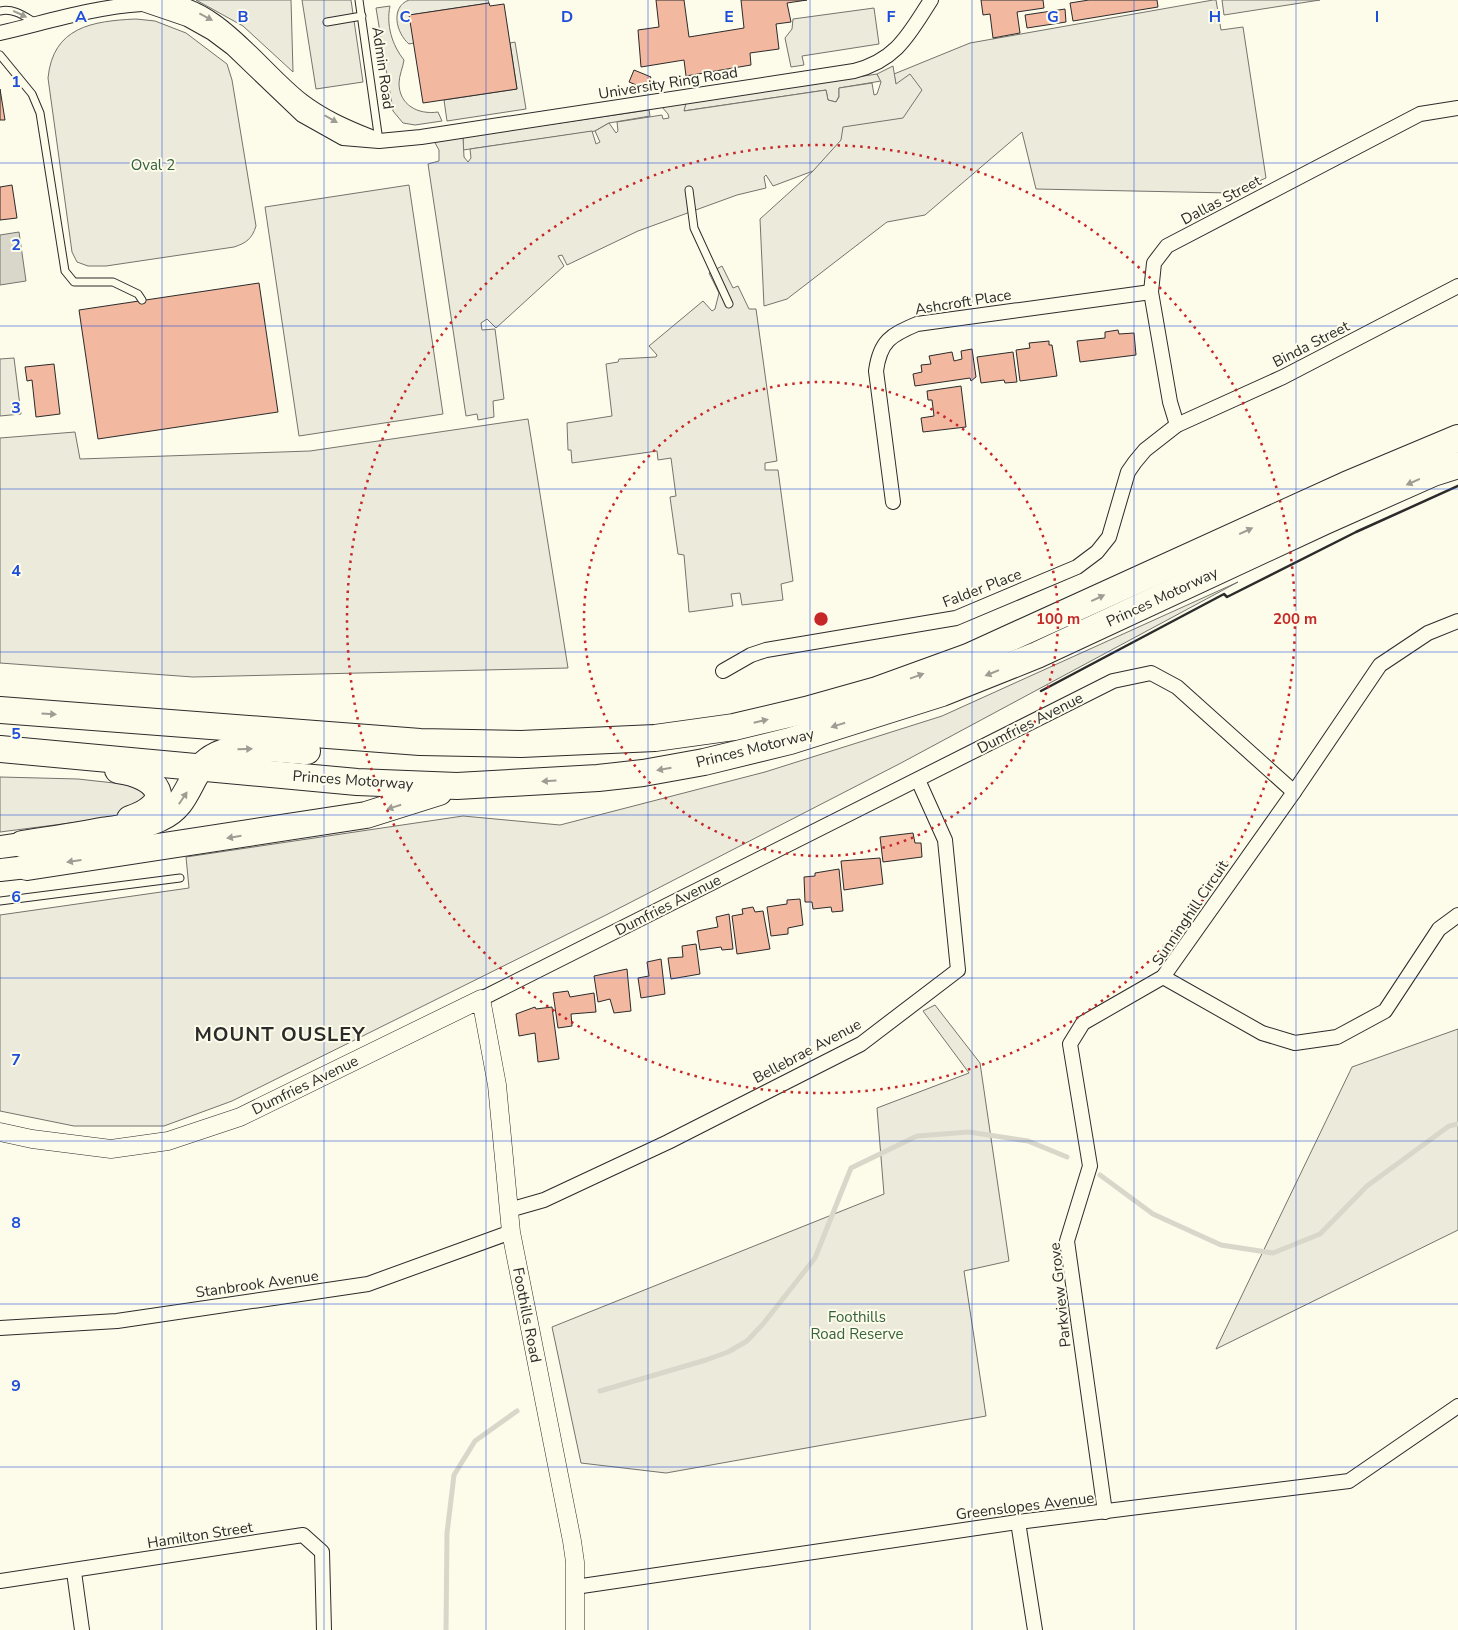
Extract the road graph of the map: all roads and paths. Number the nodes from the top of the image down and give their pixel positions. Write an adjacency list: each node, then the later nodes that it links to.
1 (360, 0): 4 (lane, Admin Road)
2 (931, 0): 10 (street, University Ring Road)
3 (0, 11): 6 (lane, one-way to 6)
4 (362, 16): 5 (lane); 10 (lane, Admin Road)
5 (327, 22)
6 (38, 24): 7 (street, University Ring Road); 10 (street, University Ring Road)
7 (0, 33)
8 (0, 55): 14 (lane)
9 (1458, 108): 13 (street, Dallas Street)
10 (379, 140)
11 (690, 190): 15 (lane)
12 (1458, 286): 16 (street, Binda Street)
13 (1151, 292): 16 (street, Dallas Street); 19 (street, Ashcroft Place)
14 (142, 300)
15 (729, 304)
16 (1177, 424): 21 (street, Falder Place)
17 (1458, 438): 23 (highway, Princes Motorway, one-way to 17)
18 (1458, 464): 28 (highway, Princes Motorway, one-way to 28)
19 (892, 502)
20 (1458, 621): 29 (street, Sunninghill Circuit)
21 (723, 671)
22 (0, 710): 23 (highway, Princes Motorway, one-way to 23)
23 (734, 727): 26 (highway, one-way to 23)
24 (0, 748): 26 (highway, Princes Motorway)
25 (0, 757): 30 (highway)
26 (201, 766): 28 (highway, Princes Motorway); 30 (highway, one-way to 26)
27 (918, 780): 29 (street, Dumfries Avenue); 36 (street, Dumfries Avenue); 38 (street, Bellebrae Avenue)
28 (457, 786): 30 (highway, one-way to 30)
29 (1294, 792): 35 (street, Sunninghill Circuit)
30 (16, 853): 31 (main road)
31 (0, 870)
32 (180, 878): 33 (lane)
33 (0, 901)
34 (1458, 915): 35 (street, Sunninghill Circuit)
35 (1164, 977): 42 (street, Parkview Grove)
36 (481, 999): 37 (street, Dumfries Avenue); 38 (street, Foothills Road)
37 (0, 1132)
38 (509, 1210): 39 (street, Foothills Road)
39 (511, 1232): 40 (street, Stanbrook Avenue); 46 (street, Foothills Road)
40 (0, 1328)
41 (1458, 1406): 42 (street, Greenslopes Avenue)
42 (1105, 1512): 43 (street, Greenslopes Avenue)
43 (1018, 1522): 46 (street, Greenslopes Avenue); 50 (street)
44 (74, 1572): 45 (street, Hamilton Street); 47 (street); 48 (street, Hamilton Street)
45 (0, 1581)
46 (575, 1587): 49 (street, Foothills Road)
47 (82, 1630)
48 (324, 1630)
49 (575, 1630)
50 (1035, 1630)

